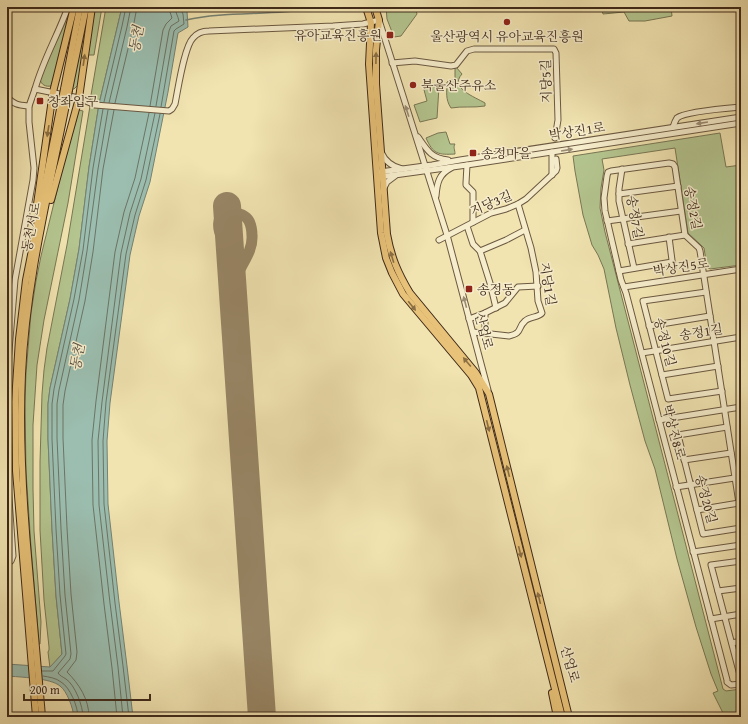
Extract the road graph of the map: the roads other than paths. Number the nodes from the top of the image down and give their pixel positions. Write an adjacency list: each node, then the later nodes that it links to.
1 (68, 7): 11 (street)
2 (74, 7): 13 (main road)
3 (80, 7): 12 (main road, 동천서로)
4 (86, 7): 12 (main road, 동천서로)
5 (92, 7): 15 (main road, one-way to 5)
6 (375, 7): 8 (main road, 산업로)
7 (366, 9): 9 (main road)
8 (379, 20): 9 (street); 10 (street, 산업로); 23 (main road, one-way to 8)
9 (371, 23): 15 (street); 32 (main road)
10 (392, 63): 21 (street, 산업로, one-way to 10); 22 (street, 지당5길)
11 (34, 89): 13 (street); 16 (street)
12 (67, 90): 51 (main road, 동천서로, bridge)
13 (53, 92): 15 (street); 51 (main road, one-way to 51)
14 (7, 97): 16 (street)
15 (79, 98): 51 (main road)
16 (29, 106): 67 (street)
17 (741, 107): 20 (street)
18 (741, 117): 20 (street, 박상진1로, one-way to 20)
19 (741, 123): 24 (street, 박상진1로, one-way to 19)
20 (674, 127): 26 (street, 박상진1로)
21 (414, 132): 26 (street); 28 (street, 산업로)
22 (555, 138)
23 (381, 152): 30 (street); 32 (main road)
24 (552, 152): 27 (street, 박상진1로); 33 (street)
25 (556, 159): 33 (street)
26 (454, 164): 27 (street, 박상진1로); 28 (street, 박상진1로); 37 (street)
27 (467, 165): 41 (street)
28 (426, 168): 30 (street, 박상진1로); 37 (street, 산업로)
29 (622, 169): 31 (street, 송정2길); 34 (street, 송정2길); 36 (street, 송정7길)
30 (401, 172): 32 (street, 박상진1로); 35 (street)
31 (608, 172): 42 (street, 박상진8로)
32 (380, 174): 35 (main road); 99 (main road, 산업로, one-way to 99)
33 (552, 175): 38 (street, 지당3길)
34 (678, 186): 36 (street); 39 (street, 송정2길)
35 (384, 188): 75 (main road, one-way to 35)
36 (619, 194): 40 (street, 송정7길)
37 (436, 201): 46 (street, 산업로)
38 (518, 204): 41 (street, 지당3길); 44 (street, 지당1길)
39 (681, 211): 40 (street); 45 (street, 송정2길)
40 (623, 219): 42 (street); 49 (street, 송정7길)
41 (473, 222): 43 (street, 지당3길)
42 (607, 222): 54 (street, 박상진8로)
43 (467, 226): 46 (street, 지당3길); 50 (street)
44 (525, 230): 50 (street); 56 (street, 지당1길)
45 (685, 235): 47 (street); 55 (street, 송정2길)
46 (447, 236): 48 (street, 지당3길); 62 (street, 산업로, one-way to 46)
47 (669, 237): 49 (street); 52 (street)
48 (439, 240)
49 (628, 244): 52 (street, 송정7길)
50 (480, 251): 59 (street)
51 (33, 255): 106 (main road, 동천서로)
52 (634, 268): 54 (street)
53 (741, 269): 55 (street, 박상진5로)
54 (619, 271): 57 (street, 박상진8로)
55 (704, 275): 57 (street, 박상진5로); 58 (street, 송정2길)
56 (538, 286): 59 (street); 65 (street, 지당1길)
57 (624, 287): 70 (street, 박상진8로)
58 (706, 292): 61 (street, 송정2길); 63 (street, 송정10길)
59 (496, 308): 60 (street)
60 (485, 313): 62 (street); 65 (street)
61 (710, 316): 63 (street); 68 (street, 송정2길)
62 (469, 319): 64 (street, 산업로)
63 (649, 326): 69 (street, 송정10길)
64 (473, 332): 65 (street, 지당1길); 75 (street, 산업로)
65 (485, 333)
66 (741, 337): 68 (street, 송정1길)
67 (8, 341): 72 (street)
68 (714, 342): 69 (street, 송정1길); 71 (street, 송정2길)
69 (656, 350): 70 (street, 송정1길); 73 (street, 송정10길)
70 (642, 353): 78 (street, 박상진8로)
71 (718, 366): 73 (street); 74 (street, 송정2길)
72 (7, 374)
73 (662, 374): 74 (street, 송정10길)
74 (722, 391): 77 (street, 송정2길)
75 (489, 394): 97 (main road, 산업로, one-way to 75)
76 (741, 407): 77 (street)
77 (725, 409): 78 (street); 79 (street, 송정2길)
78 (659, 420): 85 (street, 박상진8로)
79 (727, 427): 80 (street, 송정2길); 81 (street, 송정20길)
80 (731, 452): 81 (street); 83 (street, 송정2길)
81 (684, 460): 84 (street, 송정20길)
82 (7, 470): 93 (street)
83 (738, 477): 84 (street); 86 (street, 송정2길)
84 (690, 484): 85 (street); 87 (street, 송정20길)
85 (676, 487): 91 (street, 박상진8로)
86 (739, 503): 87 (street); 88 (street, 송정2길)
87 (697, 510): 89 (street, 송정20길)
88 (741, 516)
89 (741, 528)
90 (741, 545): 91 (street)
91 (693, 552): 100 (street, 박상진8로)
92 (741, 561): 95 (street)
93 (7, 563)
94 (741, 588): 95 (street)
95 (718, 591): 98 (street)
96 (741, 614): 98 (street)
97 (544, 617): 111 (main road, 산업로); 112 (main road, 산업로)
98 (725, 617): 100 (street); 102 (street)
99 (537, 619): 109 (main road, 산업로); 110 (main road, 산업로)
100 (711, 619): 105 (street, 박상진8로)
101 (741, 641): 102 (street)
102 (732, 642): 103 (street)
103 (740, 668): 104 (street)
104 (740, 675)
105 (741, 684)
106 (38, 704): 107 (main road, 동천서로); 108 (main road, 동천서로)
107 (36, 717)
108 (42, 717)
109 (557, 717)
110 (562, 717)
111 (569, 717)
112 (573, 717)

